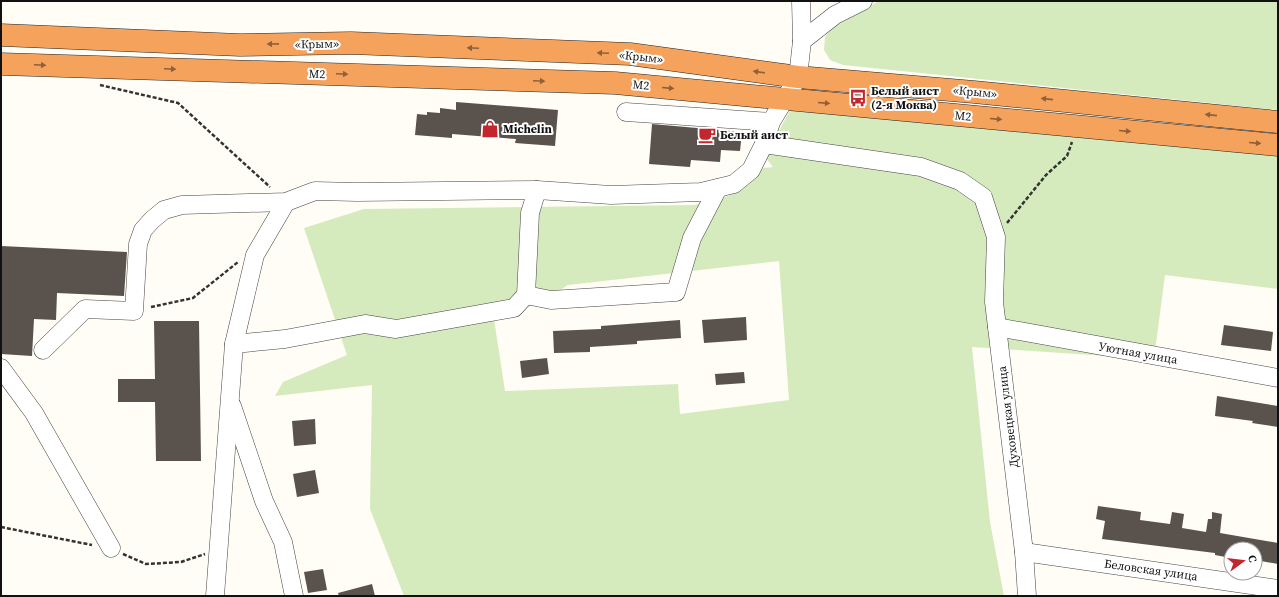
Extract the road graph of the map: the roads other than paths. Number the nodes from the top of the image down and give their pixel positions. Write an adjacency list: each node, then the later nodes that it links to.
1 (801, 1): 4 (street)
2 (862, 1): 4 (street)
3 (1, 35): 6 (highway, «Крым», one-way to 3)
4 (802, 41): 6 (street)
5 (1, 64): 7 (highway, М2, one-way to 7)
6 (798, 77): 7 (street); 10 (highway, «Крым», one-way to 6)
7 (786, 99): 9 (street); 12 (highway, М2, one-way to 12)
8 (626, 112): 9 (street)
9 (771, 122): 11 (street)
10 (1278, 122)
11 (764, 144): 13 (street); 17 (street, Духовецкая улица)
12 (1278, 145)
13 (718, 188): 14 (street); 16 (street)
14 (537, 190): 15 (street); 16 (street)
15 (286, 202): 18 (street); 19 (street)
16 (526, 295): 18 (street)
17 (997, 327): 21 (street, Уютная улица); 24 (street, Духовецкая улица)
18 (234, 344): 22 (street)
19 (43, 350)
20 (1, 368): 23 (street)
21 (1278, 378)
22 (229, 397): 26 (street); 27 (street)
23 (111, 548)
24 (1024, 552): 25 (street, Беловская улица); 28 (street, Духовецкая улица)
25 (1278, 589)
26 (215, 596)
27 (294, 596)
28 (1027, 596)

